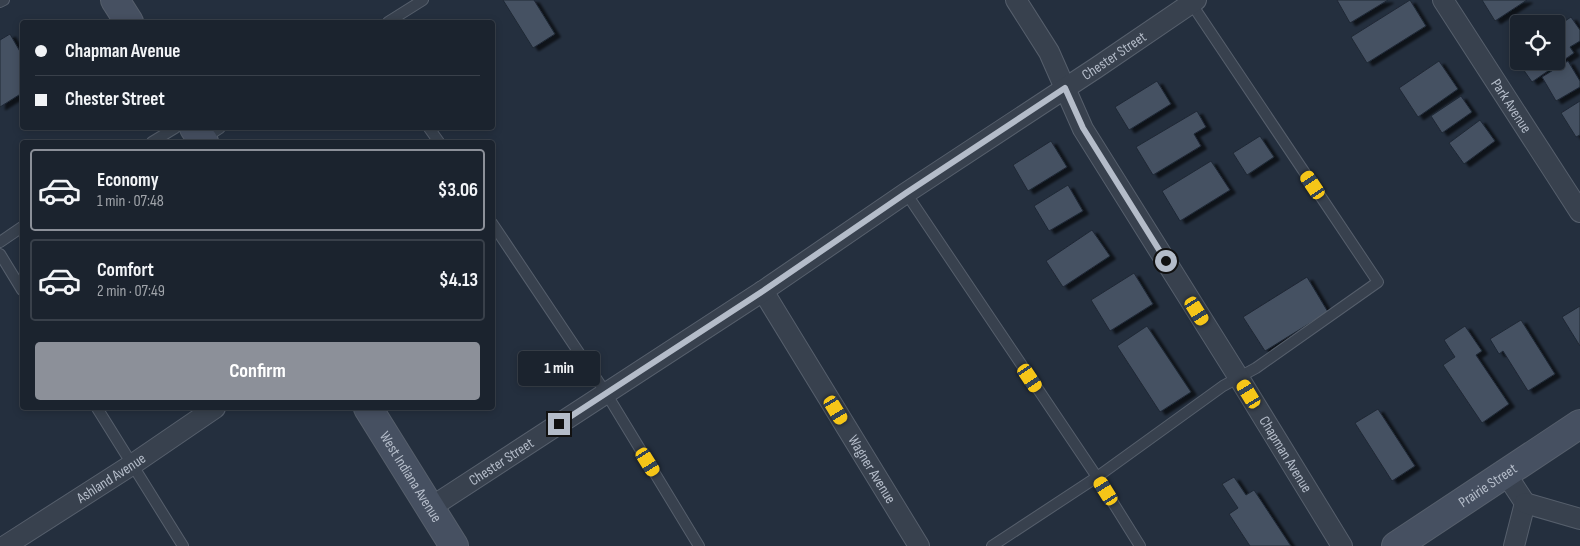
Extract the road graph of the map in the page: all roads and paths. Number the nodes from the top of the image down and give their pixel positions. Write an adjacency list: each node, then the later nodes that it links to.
1 (4, 0): 6 (lane)
2 (115, 0): 8 (main road)
3 (423, 0): 9 (lane)
4 (1016, 0): 10 (street, Chapman Avenue)
5 (1443, 0): 14 (street, Park Avenue)
6 (0, 2)
7 (1194, 2): 10 (street, Chester Street); 21 (lane)
8 (128, 20)
9 (391, 20)
10 (1065, 88): 13 (street, Chester Street); 21 (street, Chapman Avenue)
11 (172, 130): 12 (lane)
12 (155, 140)
13 (906, 193): 20 (street, Chester Street); 29 (lane)
14 (1580, 212)
15 (495, 227): 22 (lane)
16 (20, 228): 17 (lane)
17 (0, 242)
18 (0, 254): 19 (lane)
19 (20, 287)
20 (763, 291): 22 (street, Chester Street); 37 (street, Wagner Avenue)
21 (1239, 378): 29 (lane); 40 (street, Chapman Avenue)
22 (606, 393): 31 (street, Chester Street); 36 (lane)
23 (98, 410): 27 (lane)
24 (212, 410): 27 (street, Ashland Avenue)
25 (369, 410): 31 (main road, West Indiana Avenue)
26 (1580, 424): 28 (main road, Prairie Street)
27 (133, 464): 33 (street, Ashland Avenue); 34 (lane)
28 (1506, 474): 30 (street); 41 (main road, Prairie Street)
29 (1097, 477): 38 (lane); 39 (lane)
30 (1525, 503): 32 (street); 42 (street)
31 (430, 508): 35 (main road, West Indiana Avenue)
32 (1580, 519)
33 (5, 546)
34 (183, 546)
35 (454, 546)
36 (699, 546)
37 (919, 546)
38 (992, 546)
39 (1140, 546)
40 (1342, 546)
41 (1396, 546)
42 (1514, 546)

